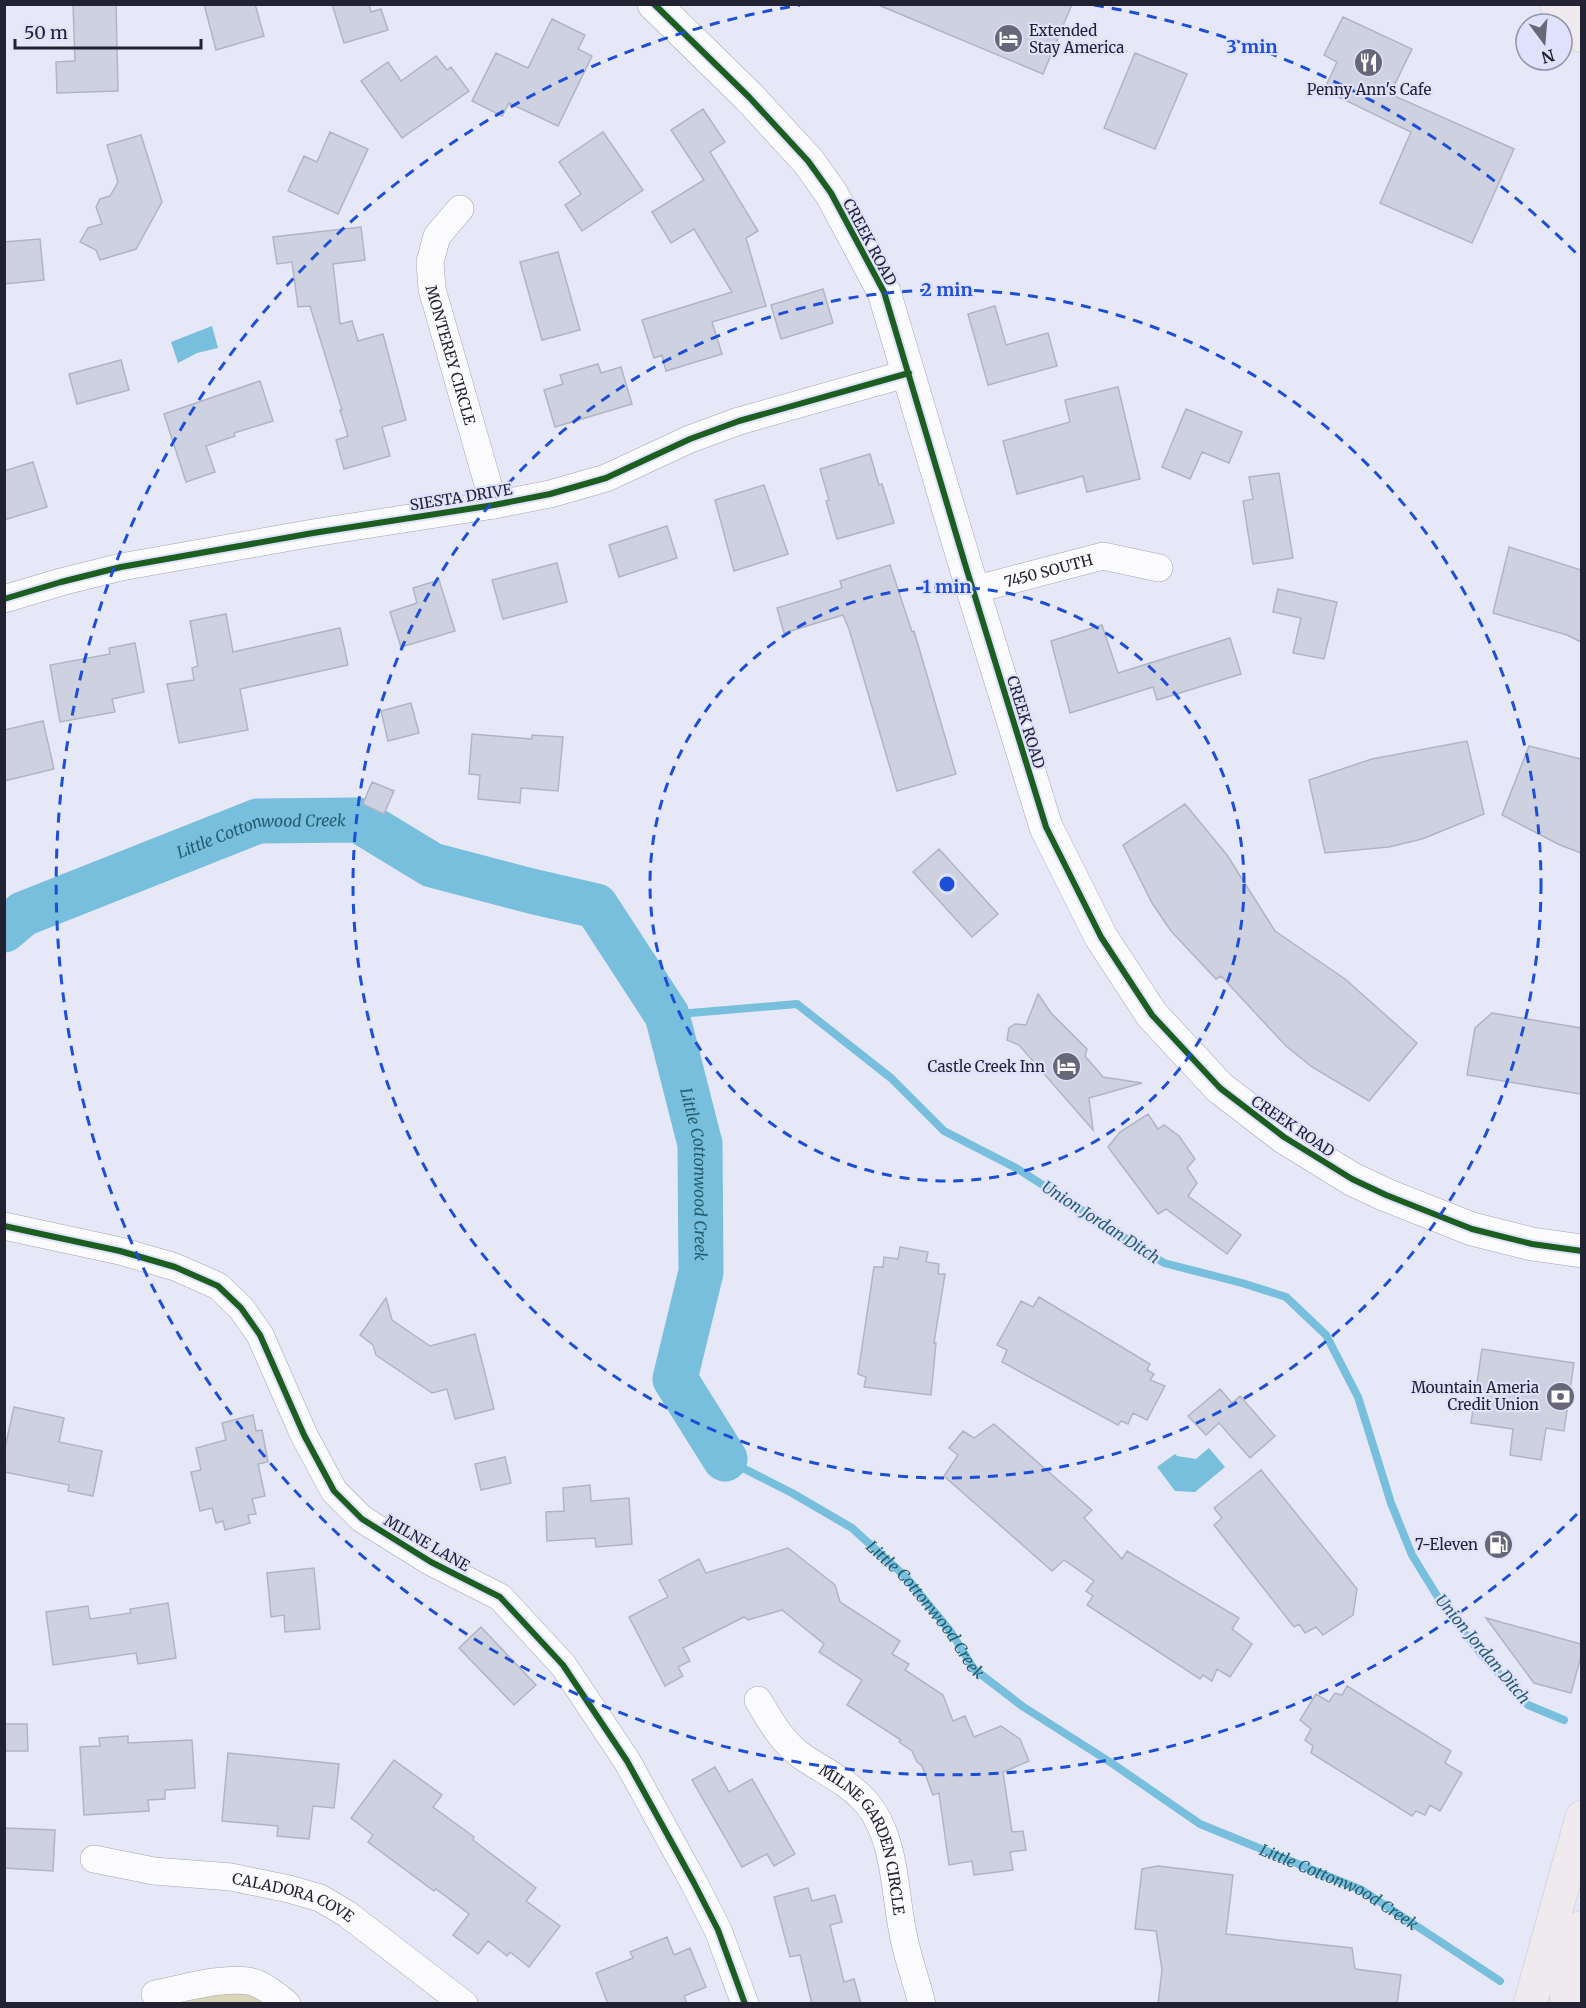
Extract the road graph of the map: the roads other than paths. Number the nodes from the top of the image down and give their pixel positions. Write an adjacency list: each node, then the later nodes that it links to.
1 (654, 4): 5 (street, CREEK ROAD)
2 (1556, 4): 3 (main road)
3 (1581, 36)
4 (459, 209): 6 (street, MONTEREY CIRCLE)
5 (909, 374): 6 (street, SIESTA DRIVE); 8 (street, CREEK ROAD)
6 (494, 505): 9 (street, SIESTA DRIVE)
7 (1159, 568): 8 (street, 7450 SOUTH)
8 (974, 590): 11 (street, CREEK ROAD)
9 (4, 599)
10 (4, 1226): 20 (street, MILNE LANE)
11 (1581, 1251)
12 (758, 1700): 21 (street, MILNE GARDEN CIRCLE)
13 (1581, 1817): 15 (main road)
14 (94, 1859): 19 (street, CALADORA COVE)
15 (1573, 1883): 22 (main road)
16 (1581, 1927): 23 (main road)
17 (155, 1994): 18 (street)
18 (287, 2004)
19 (464, 2004)
20 (745, 2004)
21 (922, 2004)
22 (1530, 2004)
23 (1568, 2004)

